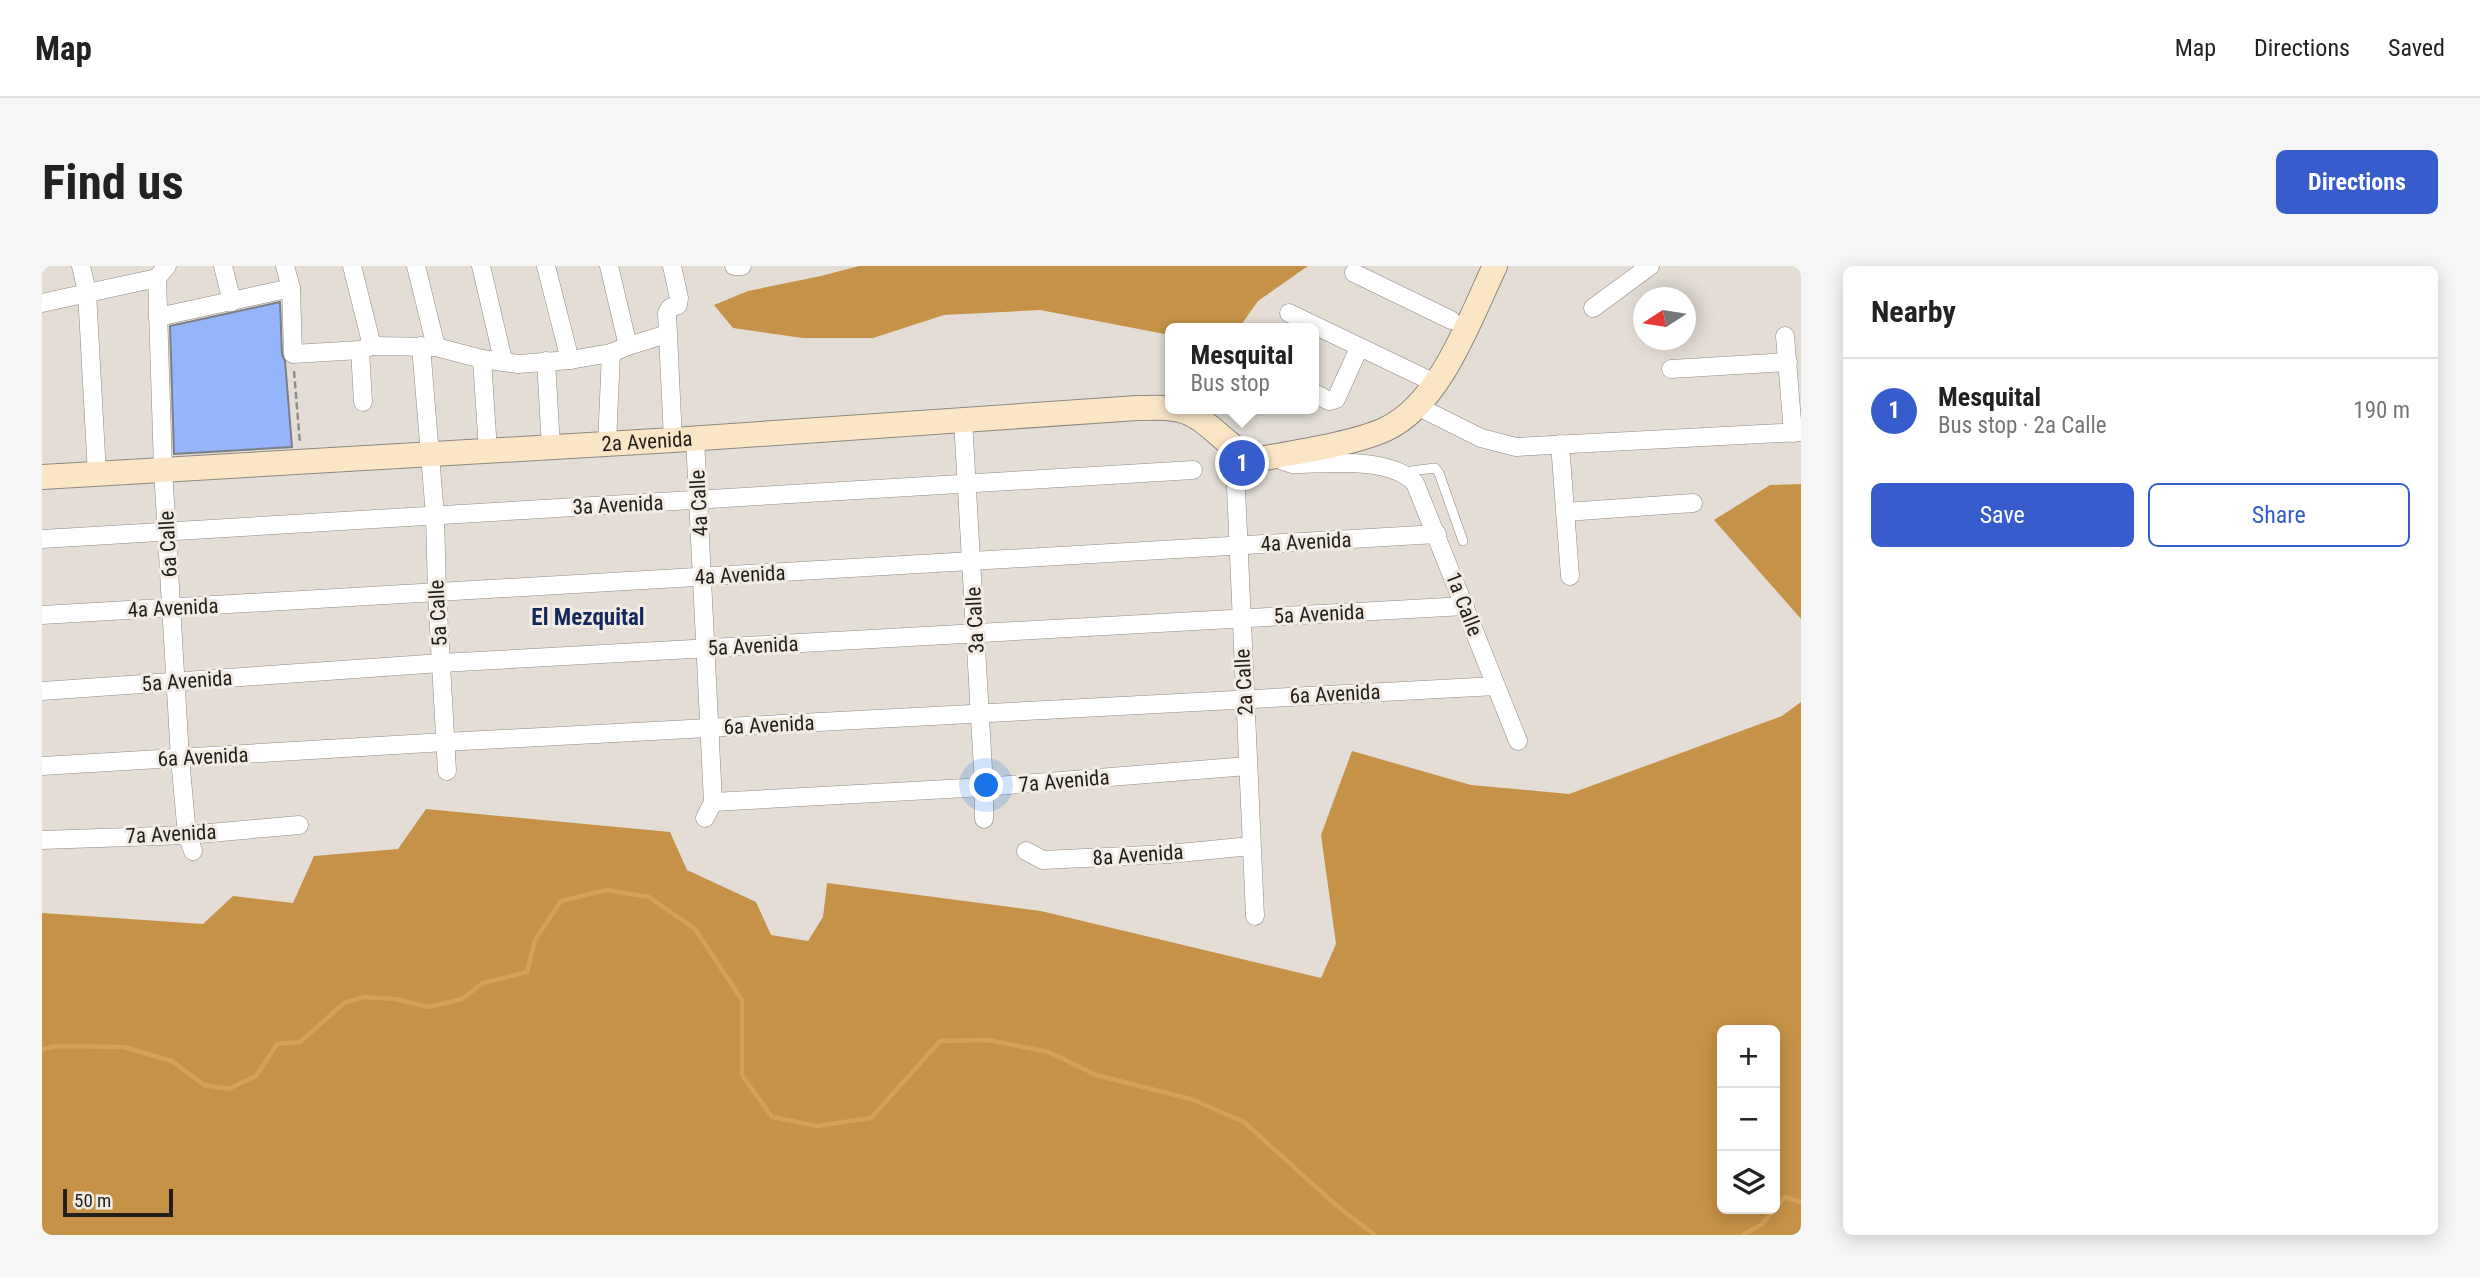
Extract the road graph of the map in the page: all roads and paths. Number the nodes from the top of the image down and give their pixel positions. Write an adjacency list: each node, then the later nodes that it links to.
1 (81, 266): 18 (street)
2 (223, 266): 19 (street)
3 (285, 266): 17 (street)
4 (352, 266): 30 (street)
5 (416, 266): 29 (street, 5a Calle)
6 (481, 266): 35 (street)
7 (546, 266): 36 (street)
8 (609, 266): 32 (street)
9 (671, 266): 27 (street)
10 (734, 266): 11 (street)
11 (742, 266)
12 (1479, 266): 24 (main road)
13 (1495, 266): 40 (main road)
14 (1650, 266): 21 (street)
15 (162, 272): 18 (street); 23 (street, 6a Calle)
16 (1354, 273): 24 (street)
17 (291, 288): 19 (street); 33 (street)
18 (87, 292): 20 (street); 60 (street)
19 (232, 302): 23 (street)
20 (42, 303)
21 (1593, 308)
22 (1289, 313): 25 (street)
23 (158, 317): 57 (street, 6a Calle)
24 (1451, 320): 40 (main road)
25 (1309, 323)
26 (1319, 328): 31 (street)
27 (667, 334): 32 (street); 48 (street, 4a Calle)
28 (1785, 336): 38 (street)
29 (428, 346): 30 (street); 34 (street); 54 (street, 5a Calle)
30 (366, 348): 33 (street); 42 (street)
31 (1359, 348): 40 (street); 41 (street)
32 (619, 350): 36 (street); 49 (street)
33 (293, 354): 56 (path)
34 (482, 359): 35 (street); 53 (street)
35 (503, 360): 37 (street)
36 (570, 360): 37 (street)
37 (546, 361): 51 (street)
38 (1788, 362): 39 (street); 47 (street)
39 (1671, 369)
40 (1430, 381): 43 (main road)
41 (1319, 396)
42 (363, 402)
43 (1417, 406): 50 (street); 55 (main road)
44 (1165, 409): 46 (main road, 2a Avenida)
45 (1191, 414): 52 (main road, 2a Avenida)
46 (962, 420): 48 (main road, 2a Avenida); 62 (street, 3a Calle)
47 (1797, 433): 50 (street)
48 (684, 439): 49 (main road, 2a Avenida); 63 (street, 4a Calle)
49 (607, 444): 51 (main road, 2a Avenida)
50 (1560, 444): 65 (street)
51 (551, 447): 53 (main road, 2a Avenida)
52 (1237, 449): 55 (main road); 71 (street, 2a Calle)
53 (488, 451): 54 (main road, 2a Avenida)
54 (428, 455): 56 (main road, 2a Avenida); 66 (street, 5a Calle)
55 (1280, 455): 59 (street)
56 (300, 462): 57 (main road, 2a Avenida)
57 (163, 469): 60 (main road, 2a Avenida); 67 (street, 6a Calle)
58 (1193, 470): 62 (street, 3a Avenida)
59 (1403, 472): 68 (street, 1a Calle); 70 (lane)
60 (97, 474): 61 (main road, 2a Avenida)
61 (42, 477)
62 (966, 483): 63 (street, 3a Avenida); 72 (street, 3a Calle)
63 (699, 500): 66 (street, 3a Avenida); 74 (street, 4a Calle)
64 (1693, 503): 65 (street)
65 (1566, 512): 73 (street)
66 (435, 516): 67 (street, 3a Avenida); 75 (street, 5a Calle)
67 (168, 532): 69 (street, 3a Avenida); 77 (street, 6a Calle)
68 (1437, 534): 71 (street, 4a Avenida); 76 (street, 1a Calle)
69 (42, 539)
70 (1463, 541)
71 (1238, 546): 72 (street, 4a Avenida); 79 (street, 2a Calle)
72 (972, 562): 74 (street, 4a Avenida); 80 (street, 3a Calle)
73 (1570, 576)
74 (703, 577): 75 (street, 4a Avenida); 81 (street, 4a Calle)
75 (437, 593): 77 (street, 4a Avenida); 82 (street, 5a Calle)
76 (1465, 606): 79 (street, 5a Avenida); 84 (street, 1a Calle)
77 (171, 608): 78 (street, 4a Avenida); 83 (street, 6a Calle)
78 (42, 615)
79 (1241, 618): 80 (street, 5a Avenida); 86 (street, 2a Calle)
80 (976, 633): 81 (street, 5a Avenida); 87 (street, 3a Calle)
81 (706, 648): 82 (street, 5a Avenida); 88 (street, 4a Calle)
82 (441, 663): 83 (street, 5a Avenida); 90 (street, 5a Calle)
83 (176, 682): 85 (street, 5a Avenida); 91 (street, 6a Calle)
84 (1496, 686): 86 (street, 6a Avenida); 89 (street, 1a Calle)
85 (42, 691)
86 (1245, 699): 87 (street, 6a Avenida); 93 (street, 2a Calle)
87 (980, 714): 88 (street, 6a Avenida); 95 (street, 3a Calle)
88 (710, 728): 90 (street, 6a Avenida); 96 (street, 4a Calle)
89 (1518, 741)
90 (445, 742): 91 (street, 6a Avenida); 94 (street, 5a Calle)
91 (180, 758): 92 (street, 6a Avenida); 100 (street, 6a Calle)
92 (42, 766)
93 (1248, 766): 95 (street, 7a Avenida); 101 (street, 2a Calle)
94 (447, 771)
95 (984, 788): 96 (street, 7a Avenida); 97 (street, 3a Calle)
96 (709, 810)
97 (984, 819)
98 (299, 825): 100 (street, 7a Avenida)
99 (42, 840): 100 (street, 7a Avenida)
100 (190, 843)
101 (1251, 846): 102 (street, 8a Avenida); 103 (street, 2a Calle)
102 (1026, 851)
103 (1255, 916)

